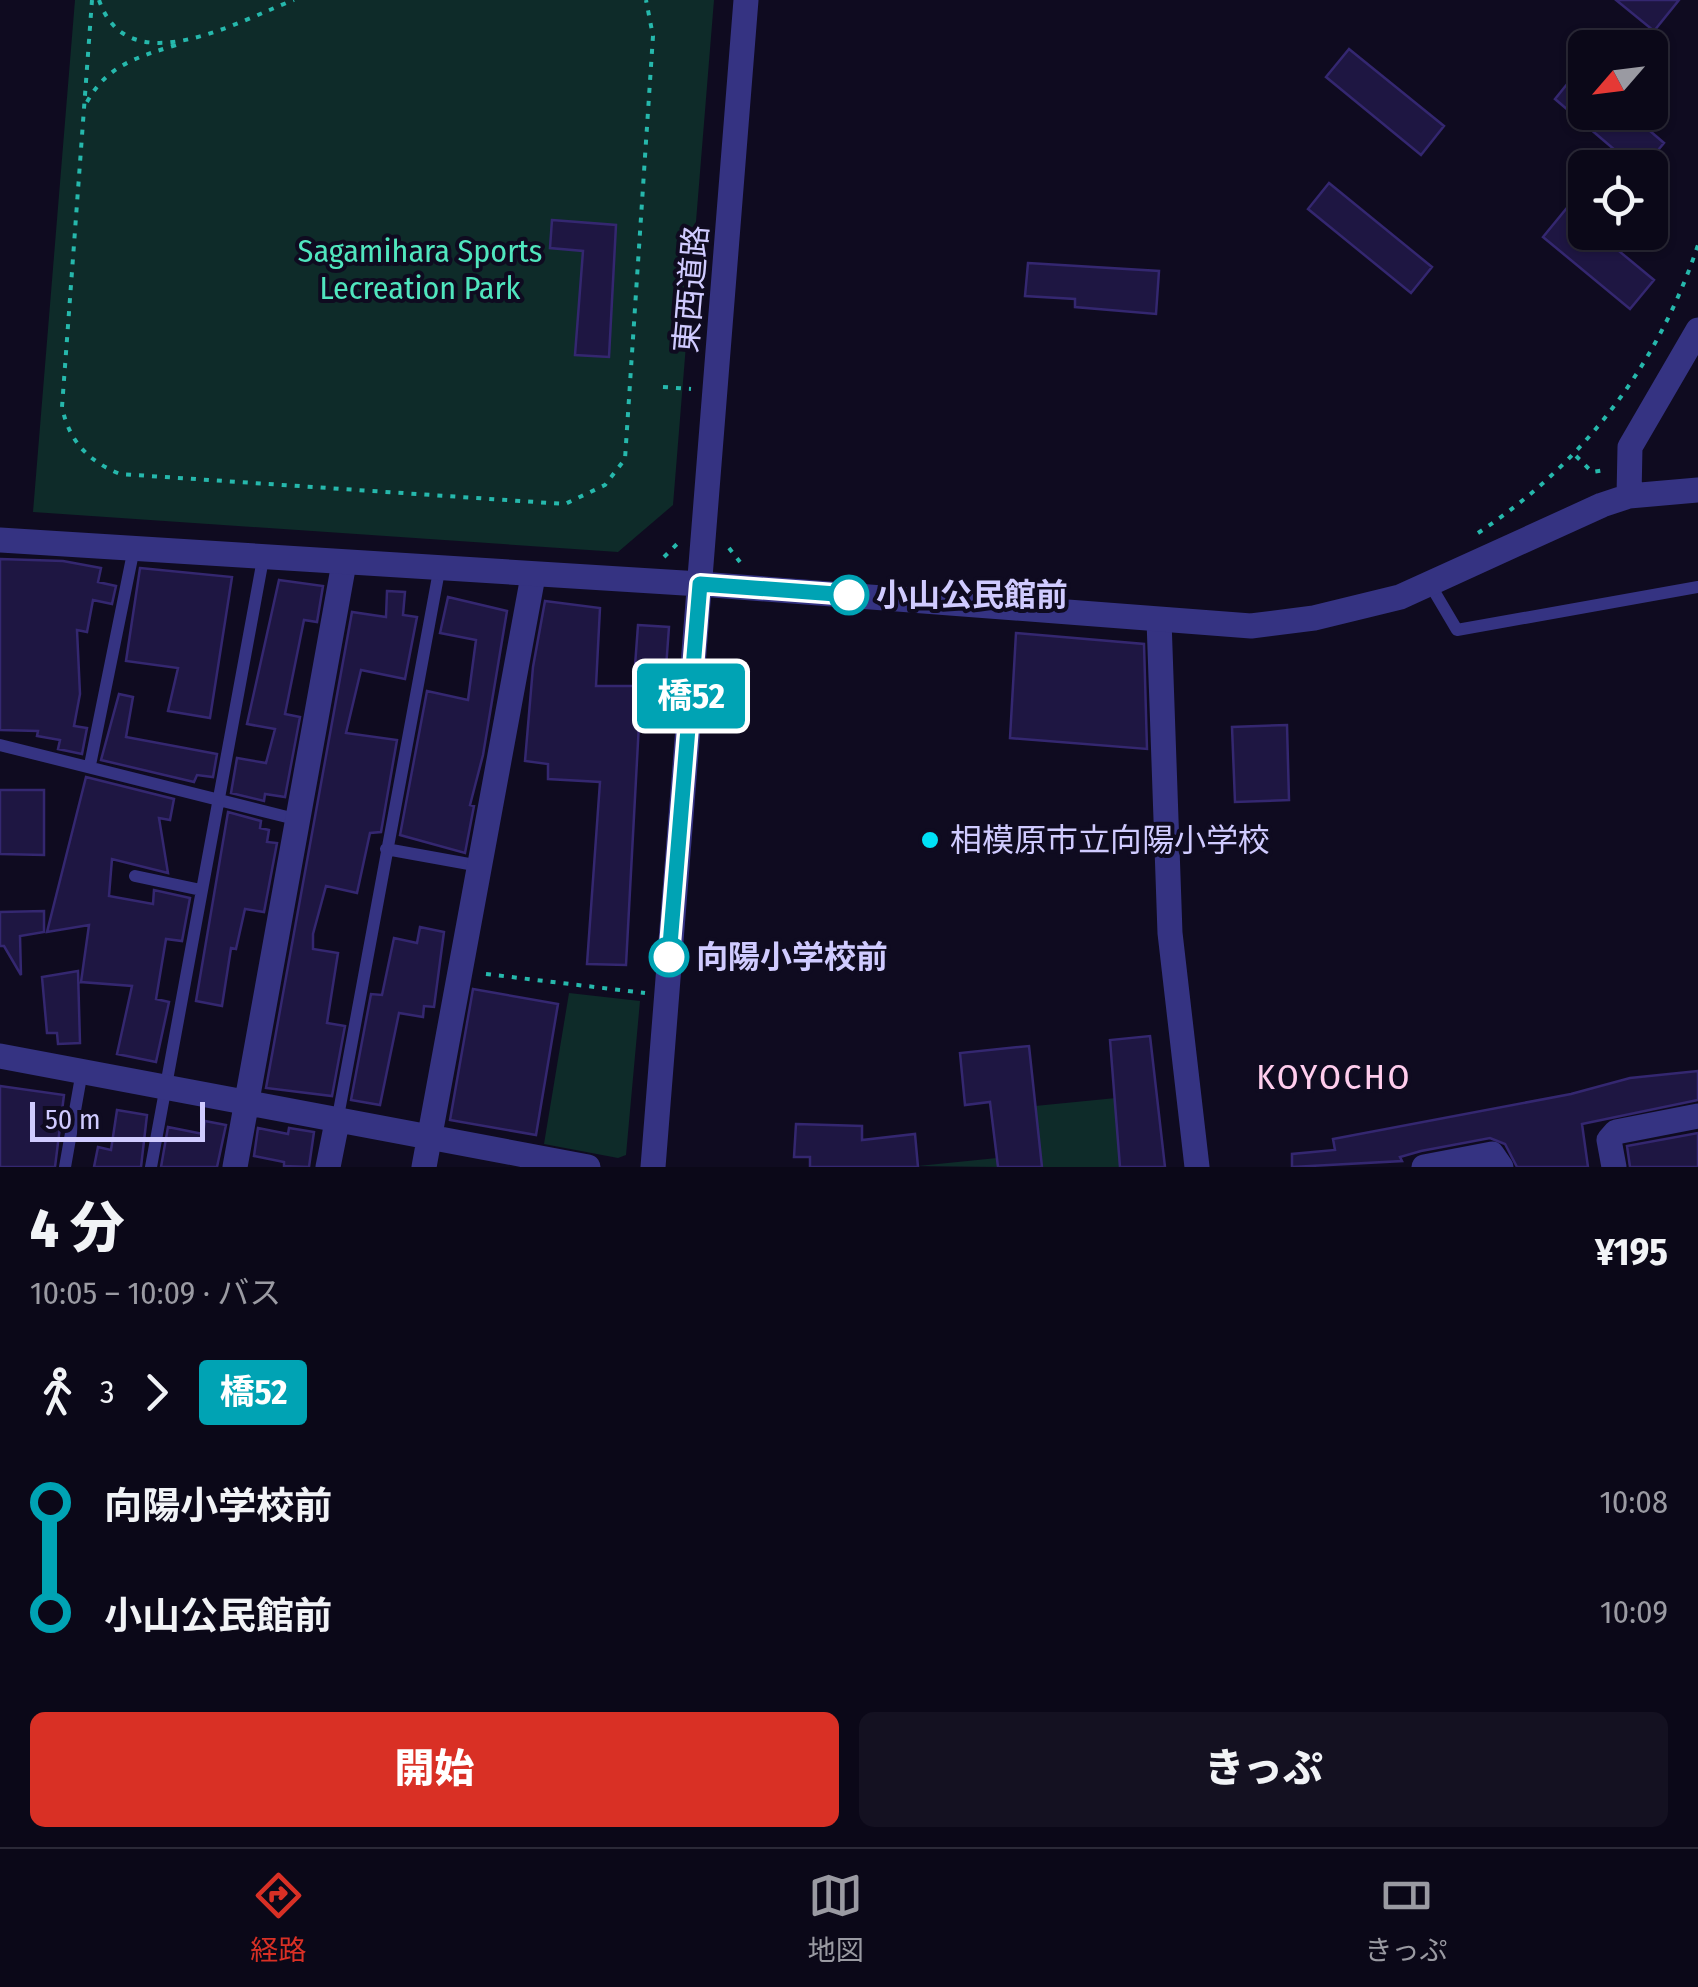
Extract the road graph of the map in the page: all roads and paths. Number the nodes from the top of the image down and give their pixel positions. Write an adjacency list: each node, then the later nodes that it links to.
1 (95, 0): 5 (path); 6 (path)
2 (294, 0): 5 (path)
3 (646, 0): 6 (path)
4 (746, 0): 26 (street, 東西道路)
5 (181, 43): 6 (path)
6 (85, 105)
7 (1698, 245): 11 (path)
8 (1698, 330): 16 (street)
9 (663, 387): 10 (path)
10 (691, 389)
11 (1575, 455): 13 (path); 17 (path)
12 (1610, 470): 13 (path)
13 (1592, 472): 14 (path)
14 (1596, 485)
15 (1698, 490): 16 (street)
16 (1629, 496): 27 (street)
17 (1473, 536)
18 (0, 540): 19 (street)
19 (134, 548): 21 (street); 31 (lane)
20 (729, 548): 24 (path)
21 (263, 559): 22 (street); 32 (lane)
22 (344, 563): 23 (street); 33 (street)
23 (439, 570): 25 (street); 34 (lane)
24 (752, 570)
25 (533, 576): 26 (street); 35 (street)
26 (700, 584): 29 (street); 54 (street, 東西道路)
27 (1431, 586): 28 (lane); 29 (street)
28 (1698, 587)
29 (1159, 620): 55 (street)
30 (0, 745): 31 (lane)
31 (90, 765): 32 (lane)
32 (218, 801): 33 (lane); 37 (lane)
33 (298, 820): 43 (street)
34 (386, 849): 35 (lane); 45 (lane)
35 (480, 866): 38 (street)
36 (135, 876): 37 (lane)
37 (200, 890): 42 (lane)
38 (462, 971): 39 (path); 46 (street)
39 (647, 994)
40 (0, 1058): 41 (street)
41 (82, 1072): 42 (street); 48 (lane)
42 (166, 1088): 43 (street); 49 (lane)
43 (246, 1105): 45 (street); 50 (street)
44 (1698, 1116): 58 (street)
45 (337, 1122): 46 (street); 51 (street)
46 (429, 1140): 47 (street); 52 (street)
47 (529, 1163): 53 (street)
48 (65, 1167)
49 (151, 1167)
50 (235, 1167)
51 (328, 1167)
52 (424, 1167)
53 (588, 1167)
54 (653, 1167)
55 (1197, 1167)
56 (1424, 1167): 57 (street)
57 (1501, 1167)
58 (1614, 1167)

